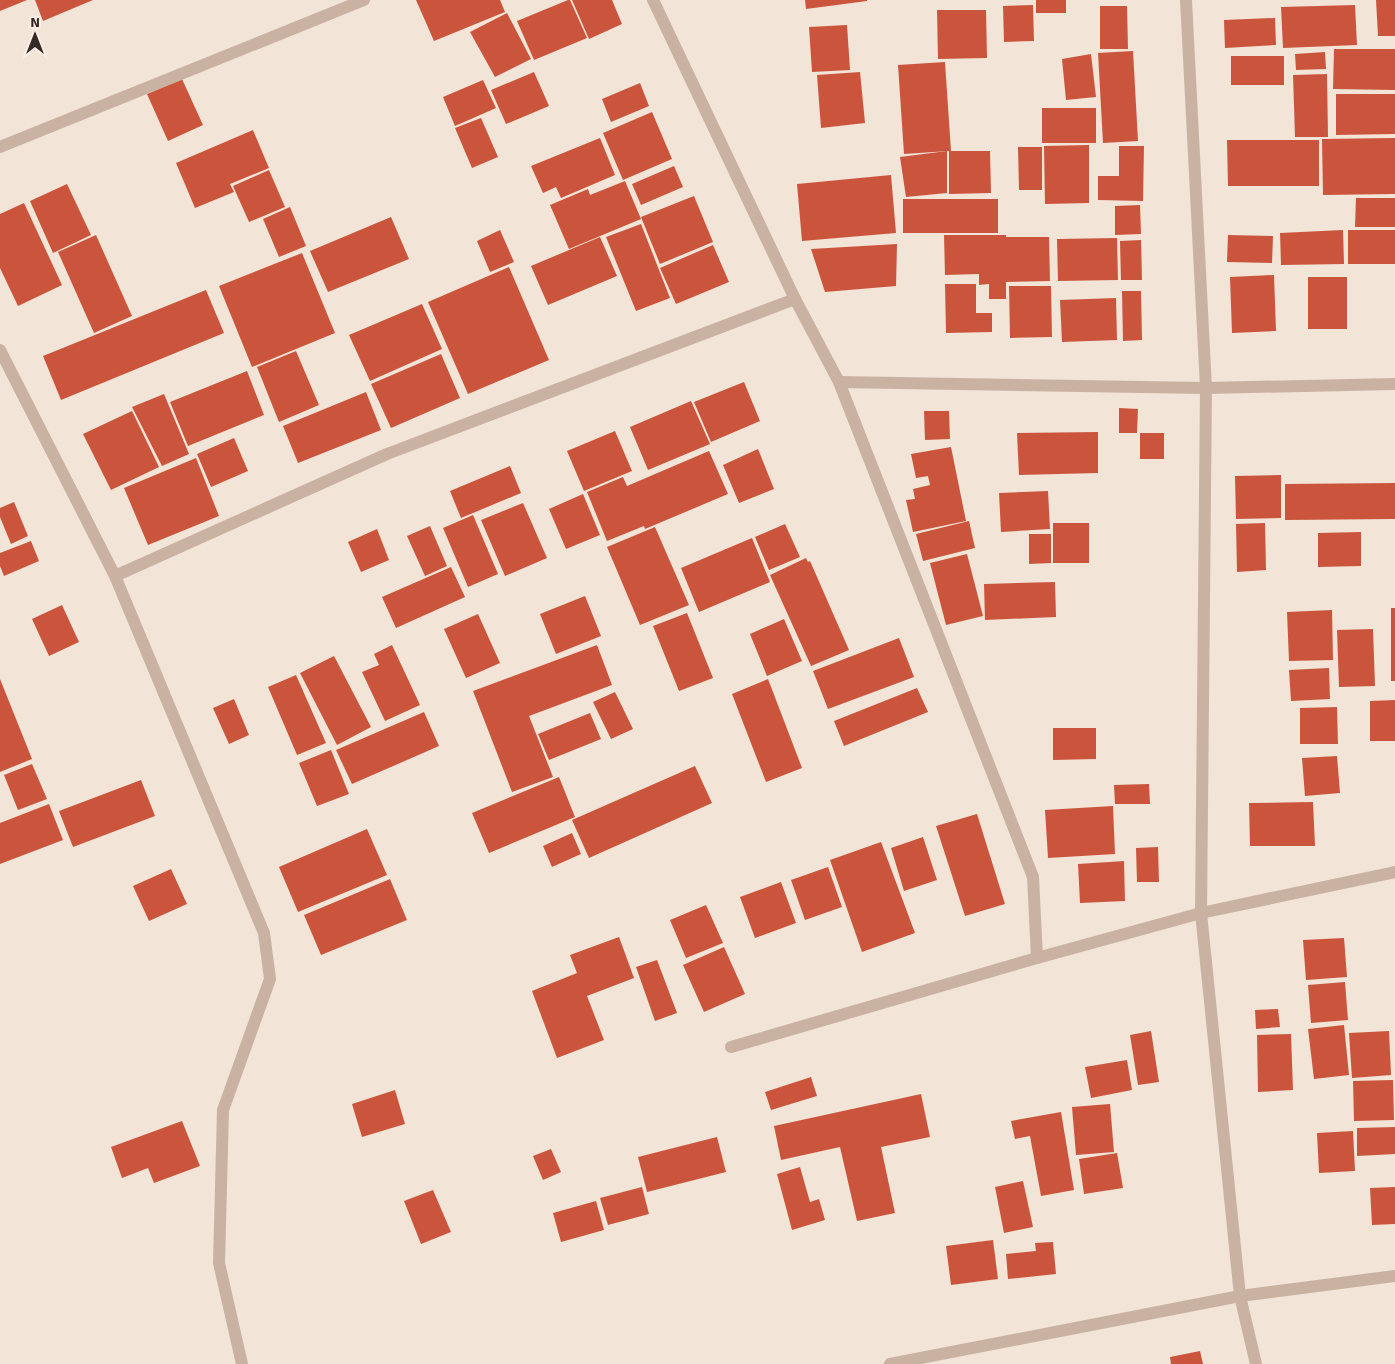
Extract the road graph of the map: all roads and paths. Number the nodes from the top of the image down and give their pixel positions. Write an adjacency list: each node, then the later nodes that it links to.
1 (364, 0): 4 (street)
2 (653, 0): 6 (street)
3 (1186, 0): 10 (street)
4 (335, 5): 5 (street)
5 (0, 147)
6 (795, 299): 8 (street); 11 (street)
7 (0, 350): 11 (street)
8 (839, 382): 10 (street); 14 (street)
9 (1395, 384): 10 (street)
10 (1206, 388): 13 (street)
11 (115, 576): 18 (street)
12 (1395, 872): 13 (street)
13 (1201, 913): 14 (street); 17 (street)
14 (1037, 958): 15 (street)
15 (731, 1047)
16 (1395, 1276): 17 (street)
17 (1240, 1296): 19 (street); 20 (street)
18 (242, 1364)
19 (890, 1364)
20 (1256, 1364)

